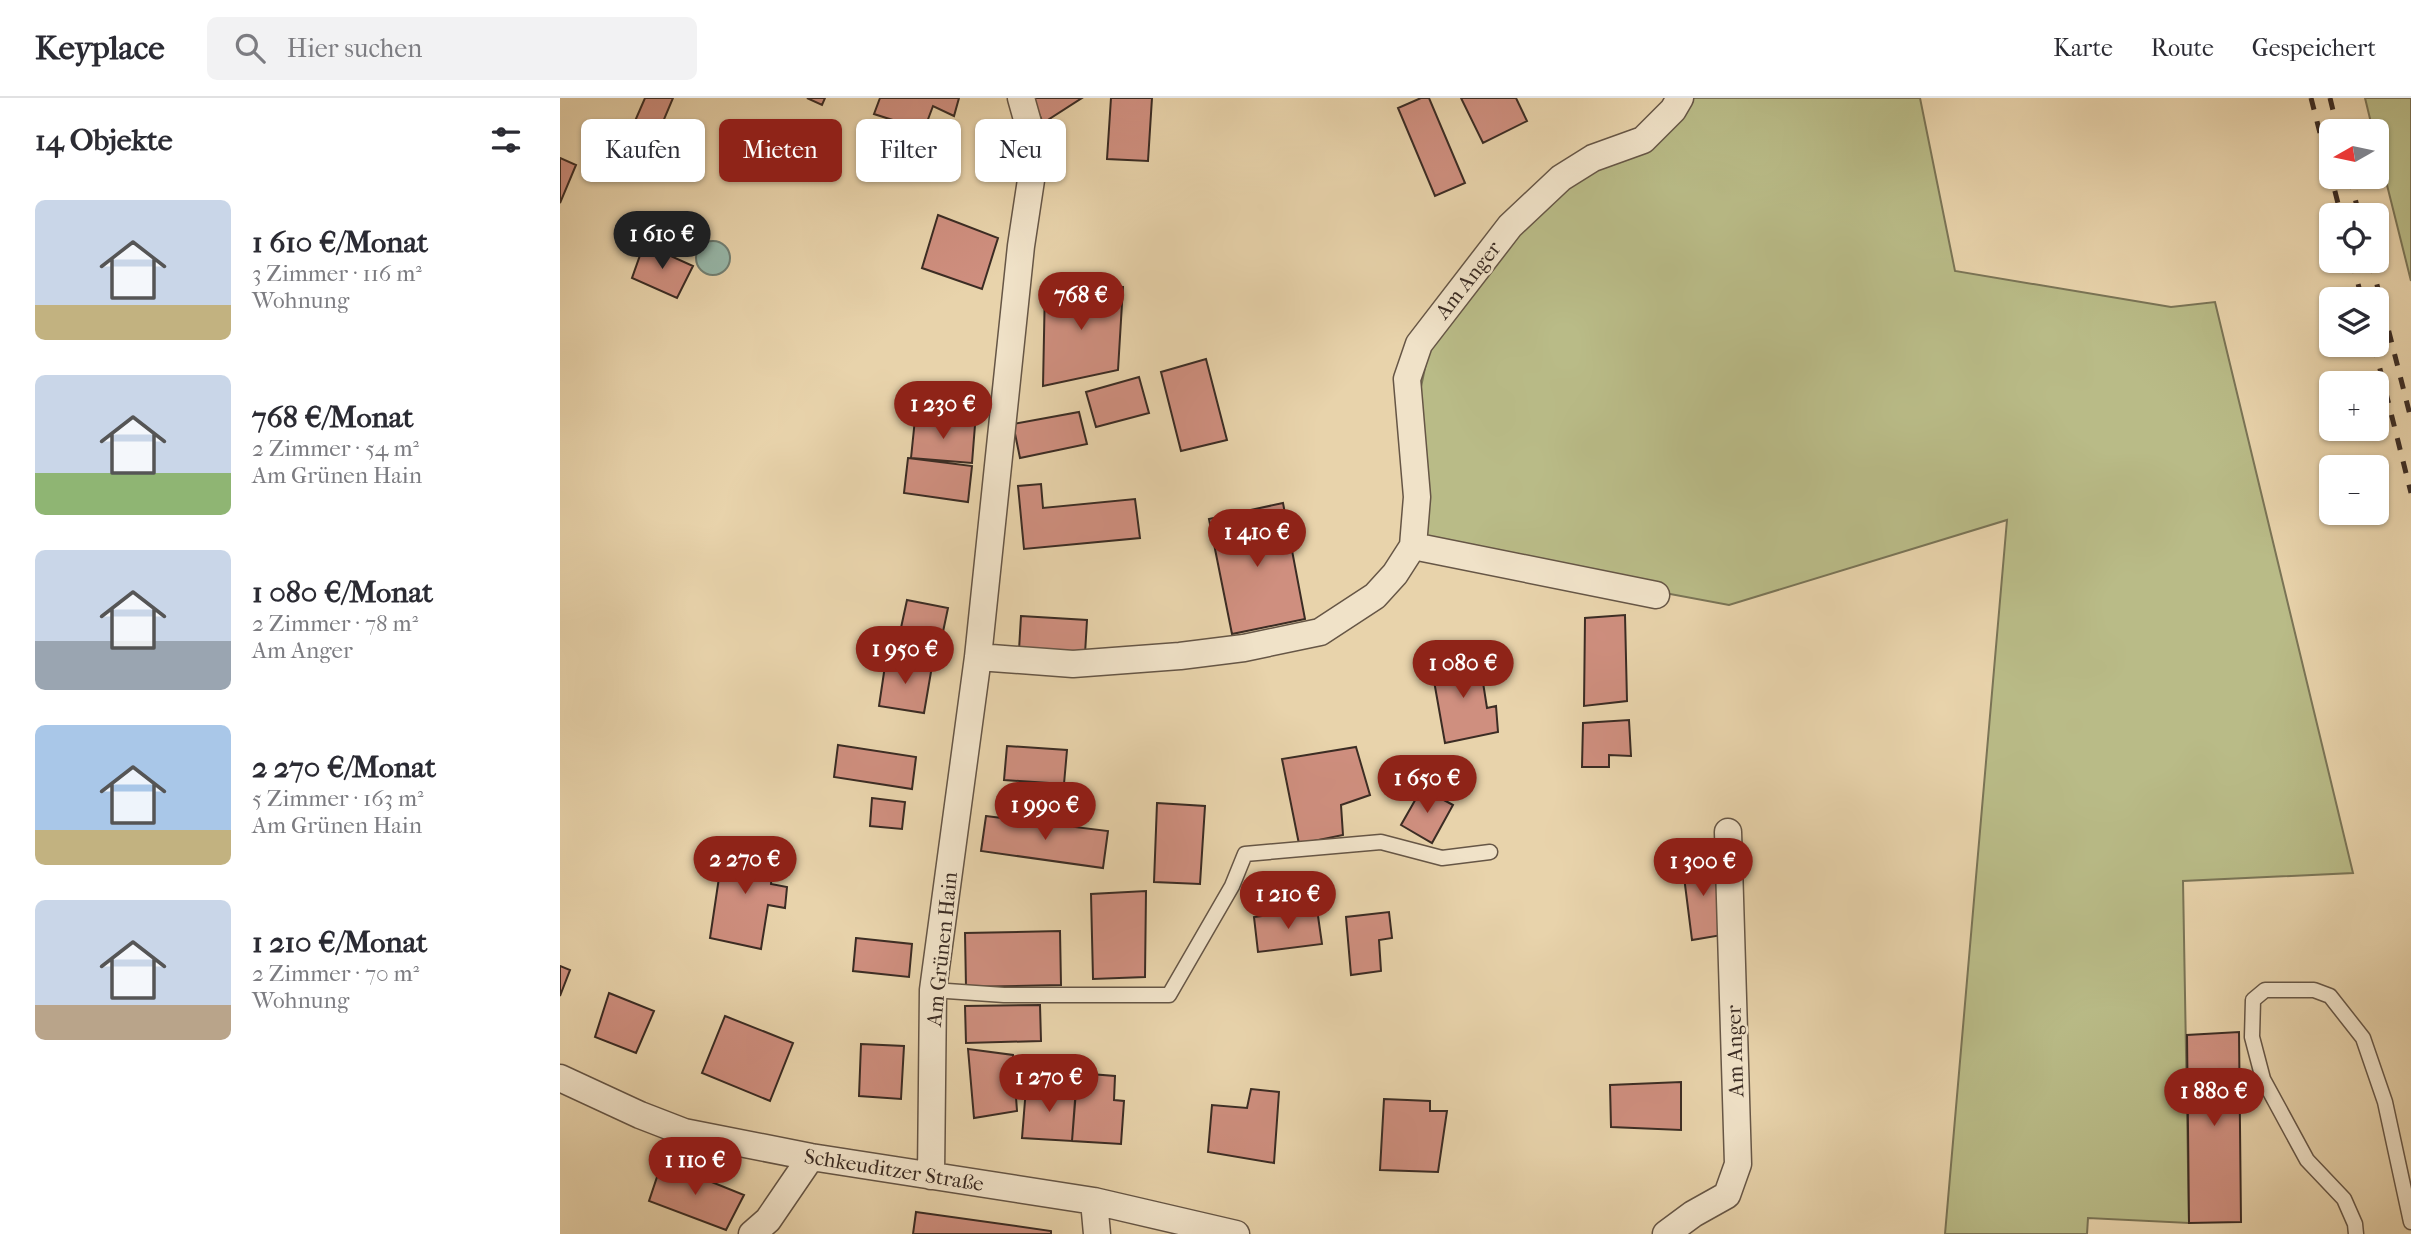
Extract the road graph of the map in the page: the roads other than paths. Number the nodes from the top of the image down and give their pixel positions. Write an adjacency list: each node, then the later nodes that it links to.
1 (1021, 98): 5 (street, Am Grünen Hain)
2 (1680, 98): 3 (street, Am Anger)
3 (1413, 546): 4 (street); 5 (street, Am Anger)
4 (1656, 595)
5 (978, 657): 8 (street, Am Grünen Hain)
6 (1728, 832): 17 (street, Am Anger)
7 (1490, 852): 8 (lane)
8 (933, 990): 11 (street, Am Grünen Hain)
9 (560, 1078): 10 (street, Schkeuditzer Straße)
10 (811, 1157): 11 (street, Schkeuditzer Straße); 14 (street)
11 (931, 1176): 12 (street, Schkeuditzer Straße)
12 (1094, 1201): 15 (street); 16 (street, Schkeuditzer Straße)
13 (2411, 1223): 18 (lane)
14 (752, 1234)
15 (1097, 1234)
16 (1236, 1234)
17 (1666, 1234)
18 (2356, 1234)

